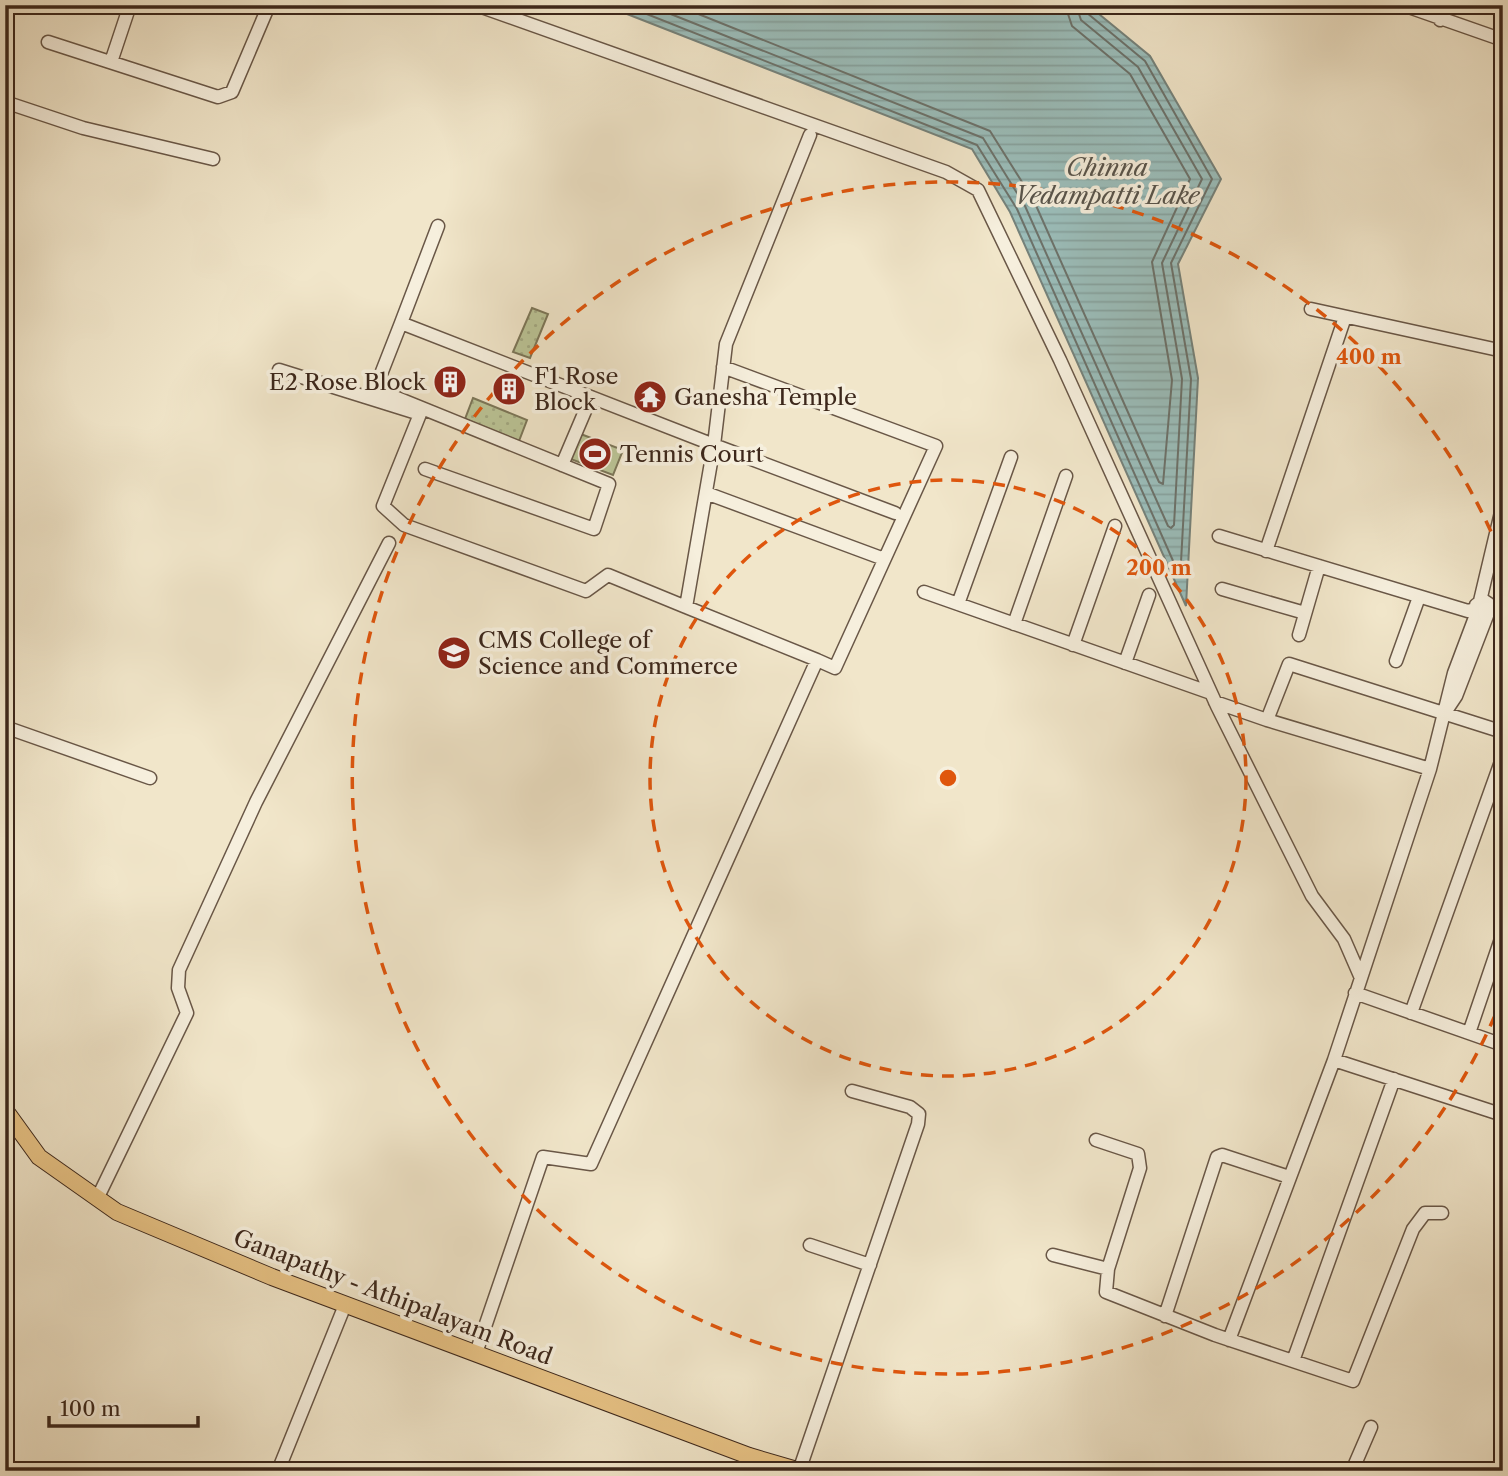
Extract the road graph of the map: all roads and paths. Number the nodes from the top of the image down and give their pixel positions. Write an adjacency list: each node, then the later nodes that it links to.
1 (130, 5): 9 (street)
2 (269, 5): 9 (street)
3 (475, 5): 51 (street)
4 (1404, 5): 6 (street)
5 (1446, 5): 6 (street)
6 (1440, 20): 7 (street)
7 (1503, 40)
8 (48, 42): 9 (street)
9 (111, 62)
10 (5, 102): 12 (street)
11 (810, 135): 18 (street)
12 (213, 159)
13 (438, 226): 16 (street)
14 (1311, 309): 15 (street)
15 (1345, 317): 17 (street); 33 (street)
16 (401, 323): 20 (street); 21 (street)
17 (1503, 351)
18 (723, 367): 22 (street); 34 (street)
19 (279, 370): 20 (street)
20 (373, 394): 24 (street); 41 (street)
21 (591, 397): 22 (street); 24 (street)
22 (714, 445): 27 (street); 29 (street)
23 (1011, 457): 40 (street)
24 (562, 466): 25 (street)
25 (425, 469)
26 (1066, 476): 45 (street)
27 (706, 493): 34 (street); 41 (street)
28 (1503, 504): 42 (street)
29 (895, 513)
30 (1115, 526): 47 (street)
31 (1219, 536): 33 (street)
32 (388, 543): 72 (street)
33 (1266, 551): 35 (street)
34 (884, 559): 48 (street)
35 (1319, 566): 39 (street); 43 (street)
36 (1222, 589): 43 (street)
37 (924, 592): 40 (street)
38 (1149, 596): 50 (street)
39 (1419, 597): 42 (street); 49 (street)
40 (958, 604): 45 (street)
41 (686, 607): 48 (street)
42 (1482, 609): 44 (street); 52 (street)
43 (1305, 613): 46 (street)
44 (1503, 615)
45 (1014, 624): 47 (street)
46 (1299, 635)
47 (1073, 645): 50 (street)
48 (817, 660): 81 (street)
49 (1396, 662)
50 (1125, 663): 51 (street)
51 (1213, 697): 53 (street); 60 (street)
52 (1444, 715): 53 (street); 55 (street); 57 (street)
53 (1268, 720): 57 (street)
54 (5, 726): 58 (street)
55 (1503, 732)
56 (1503, 756): 62 (street)
57 (1430, 769): 60 (street)
58 (150, 778)
59 (1503, 933): 63 (street)
60 (1361, 978): 61 (street)
61 (1355, 993): 62 (street); 65 (street)
62 (1411, 1013): 63 (street)
63 (1469, 1033): 64 (street)
64 (1503, 1045)
65 (1334, 1059): 66 (street); 71 (street)
66 (1394, 1079): 69 (street); 82 (street)
67 (852, 1091): 76 (street)
68 (5, 1110): 72 (main road, Ganapathy - Athipalayam Road)
69 (1503, 1115)
70 (1096, 1140): 77 (street)
71 (1289, 1177): 79 (street); 80 (street)
72 (97, 1199): 78 (main road, Ganapathy - Athipalayam Road)
73 (1443, 1213): 82 (street)
74 (810, 1245): 76 (street)
75 (1053, 1255): 77 (street)
76 (870, 1265): 86 (street)
77 (1108, 1269): 79 (street)
78 (345, 1304): 81 (main road, Ganapathy - Athipalayam Road); 85 (street)
79 (1165, 1316): 80 (street)
80 (1229, 1340): 82 (street)
81 (476, 1353): 84 (main road, Ganapathy - Athipalayam Road)
82 (1293, 1361)
83 (1371, 1427): 87 (street)
84 (746, 1463): 86 (main road, Ganapathy - Athipalayam Road)
85 (278, 1471)
86 (799, 1471)
87 (1352, 1471)

